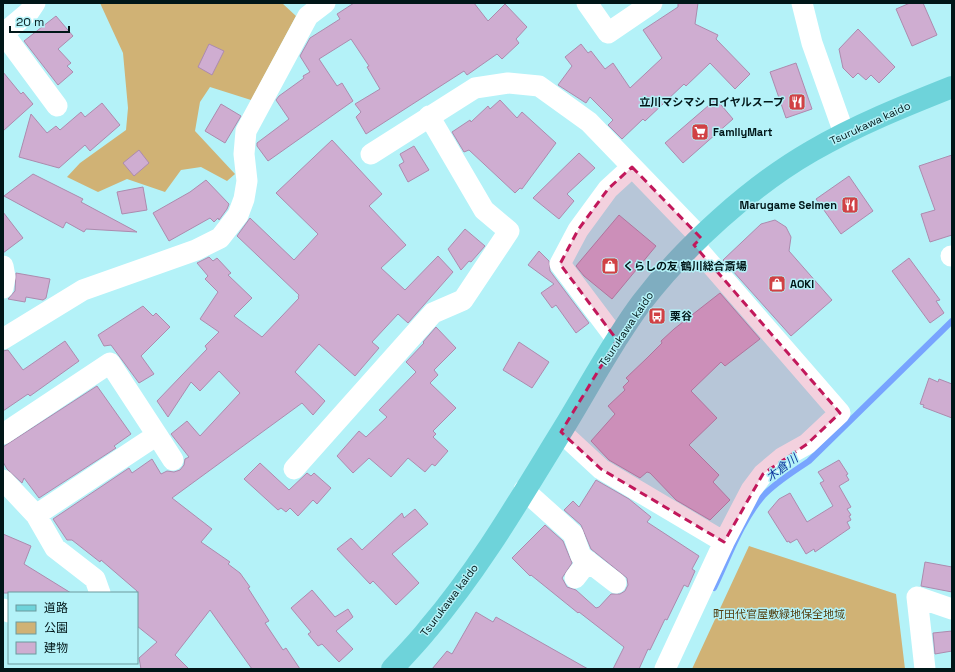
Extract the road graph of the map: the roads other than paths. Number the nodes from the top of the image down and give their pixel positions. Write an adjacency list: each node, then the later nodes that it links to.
1 (35, 3): 6 (street)
2 (325, 3): 16 (street)
3 (588, 3): 4 (street)
4 (652, 3)
5 (802, 3): 10 (street)
6 (3, 33): 8 (street)
7 (952, 87): 10 (main road, Tsurukawa kaido)
8 (57, 106)
9 (429, 116): 11 (street); 12 (street); 22 (street)
10 (844, 133): 13 (main road, Tsurukawa kaido)
11 (371, 154)
12 (632, 167): 13 (street); 17 (street)
13 (697, 242): 17 (main road, Tsurukawa kaido); 26 (street)
14 (3, 266): 15 (street)
15 (3, 288)
16 (3, 339)
17 (617, 340): 18 (main road, Tsurukawa kaido)
18 (561, 432): 24 (main road, Tsurukawa kaido); 26 (street)
19 (3, 434): 20 (street)
20 (157, 435): 21 (street); 25 (street)
21 (173, 460)
22 (294, 469)
23 (3, 480): 25 (street)
24 (524, 490): 27 (street); 32 (main road, Tsurukawa kaido)
25 (36, 515): 30 (street)
26 (724, 542): 33 (street)
27 (588, 561): 28 (street); 29 (street)
28 (575, 578)
29 (616, 583)
30 (100, 592)
31 (952, 609): 34 (street)
32 (392, 669)
33 (665, 669)
34 (925, 669)

